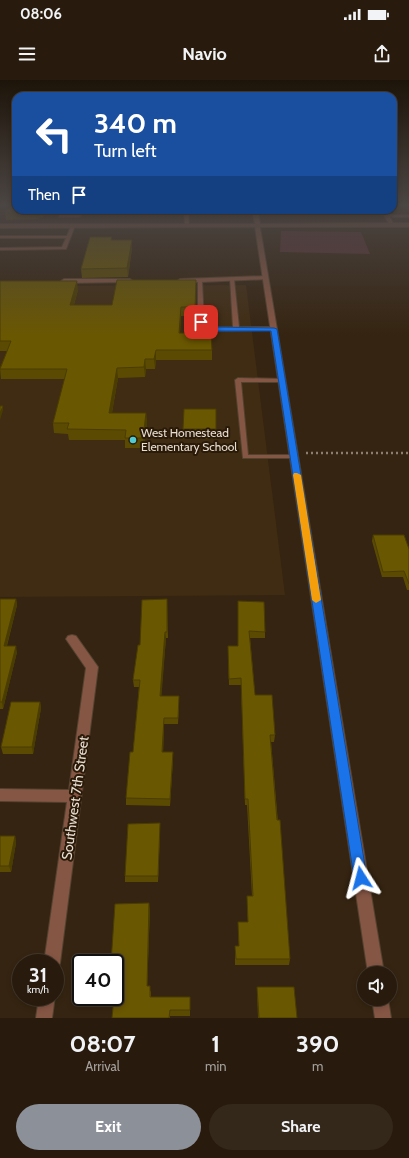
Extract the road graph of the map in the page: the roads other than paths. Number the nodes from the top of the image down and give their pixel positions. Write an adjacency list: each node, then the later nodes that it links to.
1 (0, 248): 2 (lane)
2 (64, 248)
3 (261, 248): 4 (street)
4 (266, 278): 5 (street); 11 (street)
5 (232, 279): 6 (street); 10 (lane)
6 (200, 280): 8 (street); 10 (lane)
7 (140, 281): 9 (street)
8 (171, 281)
9 (54, 282)
10 (236, 329): 11 (lane)
11 (274, 329): 12 (street)
12 (282, 380): 13 (street); 13 (lane)
13 (294, 455): 18 (street)
14 (72, 639): 16 (street, Southwest 7th Street)
15 (0, 795): 16 (street)
16 (75, 796): 17 (street, Southwest 7th Street)
17 (53, 954)
18 (375, 966)
19 (46, 1006): 21 (street)
20 (381, 1006): 22 (street)
21 (44, 1018)
22 (383, 1018)

